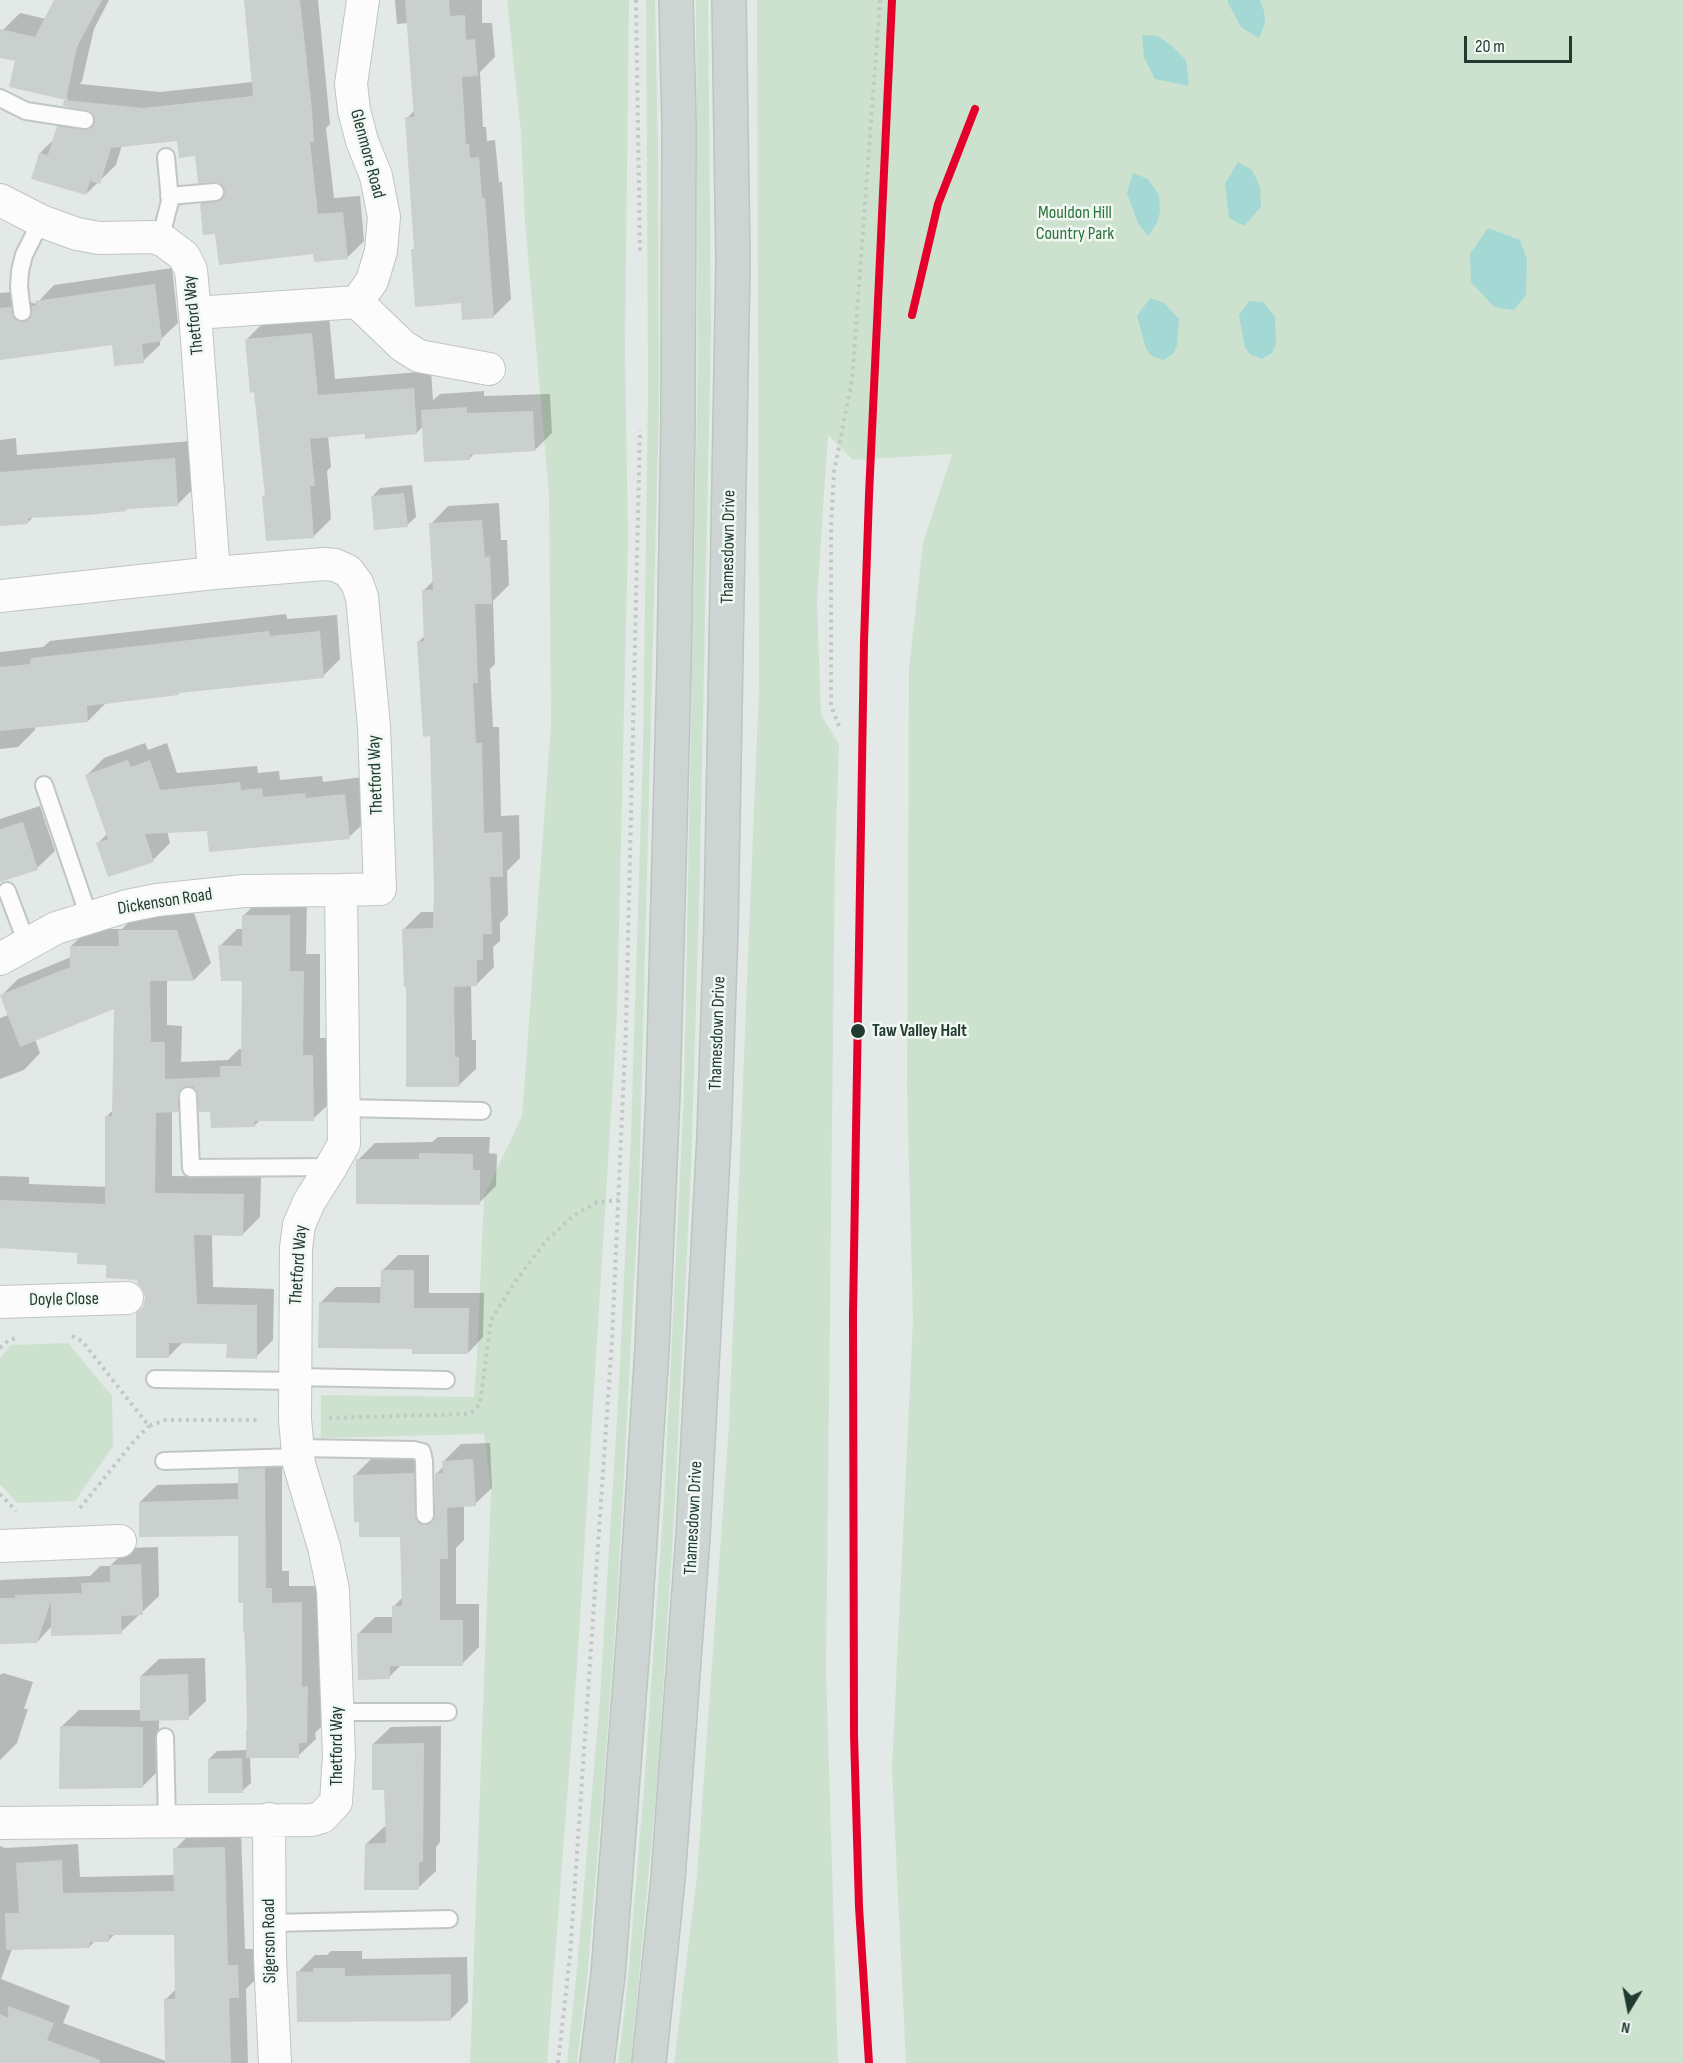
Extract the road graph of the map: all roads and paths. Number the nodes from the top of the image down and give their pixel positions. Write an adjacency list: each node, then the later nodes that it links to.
1 (363, 0): 15 (street, Glenmore Road)
2 (636, 0): 14 (path)
3 (676, 0): 56 (main road)
4 (729, 0): 57 (main road, Thamesdown Drive)
5 (880, 0): 22 (path)
6 (0, 98): 7 (lane)
7 (86, 120)
8 (166, 157): 10 (lane)
9 (215, 192): 10 (lane)
10 (169, 196): 13 (lane)
11 (0, 200): 12 (street, Thetford Way)
12 (41, 220): 13 (street, Thetford Way); 16 (lane)
13 (160, 240): 17 (street, Thetford Way)
14 (640, 265)
15 (357, 302): 17 (street); 18 (street)
16 (22, 312)
17 (195, 313): 20 (street, Thetford Way)
18 (489, 369)
19 (640, 422): 55 (path)
20 (214, 573): 21 (street, Thetford Way); 24 (street, Thetford Way)
21 (0, 596)
22 (839, 726)
23 (44, 785): 26 (lane)
24 (341, 890): 26 (street, Dickenson Road); 29 (street, Thetford Way)
25 (7, 891): 27 (lane)
26 (89, 917): 27 (street, Dickenson Road)
27 (13, 951)
28 (188, 1096): 31 (lane)
29 (343, 1108): 30 (lane); 31 (street, Thetford Way)
30 (482, 1111)
31 (331, 1167): 35 (street, Thetford Way)
32 (127, 1298): 33 (street, Doyle Close)
33 (0, 1302)
34 (154, 1379): 35 (lane)
35 (296, 1379): 36 (lane); 38 (street, Thetford Way)
36 (446, 1380)
37 (149, 1426): 41 (path)
38 (298, 1453): 39 (lane); 43 (lane); 46 (street, Thetford Way)
39 (164, 1461)
40 (0, 1494): 42 (path)
41 (78, 1511)
42 (19, 1514)
43 (425, 1515)
44 (120, 1542): 45 (street)
45 (0, 1546)
46 (338, 1712): 47 (lane); 49 (street, Thetford Way)
47 (448, 1712)
48 (165, 1737): 50 (lane)
49 (269, 1819): 50 (street, Thetford Way); 53 (street, Sigerson Road)
50 (167, 1821): 51 (street, Thetford Way)
51 (0, 1823)
52 (449, 1919): 53 (lane)
53 (269, 1923): 54 (street, Sigerson Road)
54 (275, 2063)
55 (558, 2063)
56 (597, 2063)
57 (649, 2063)

